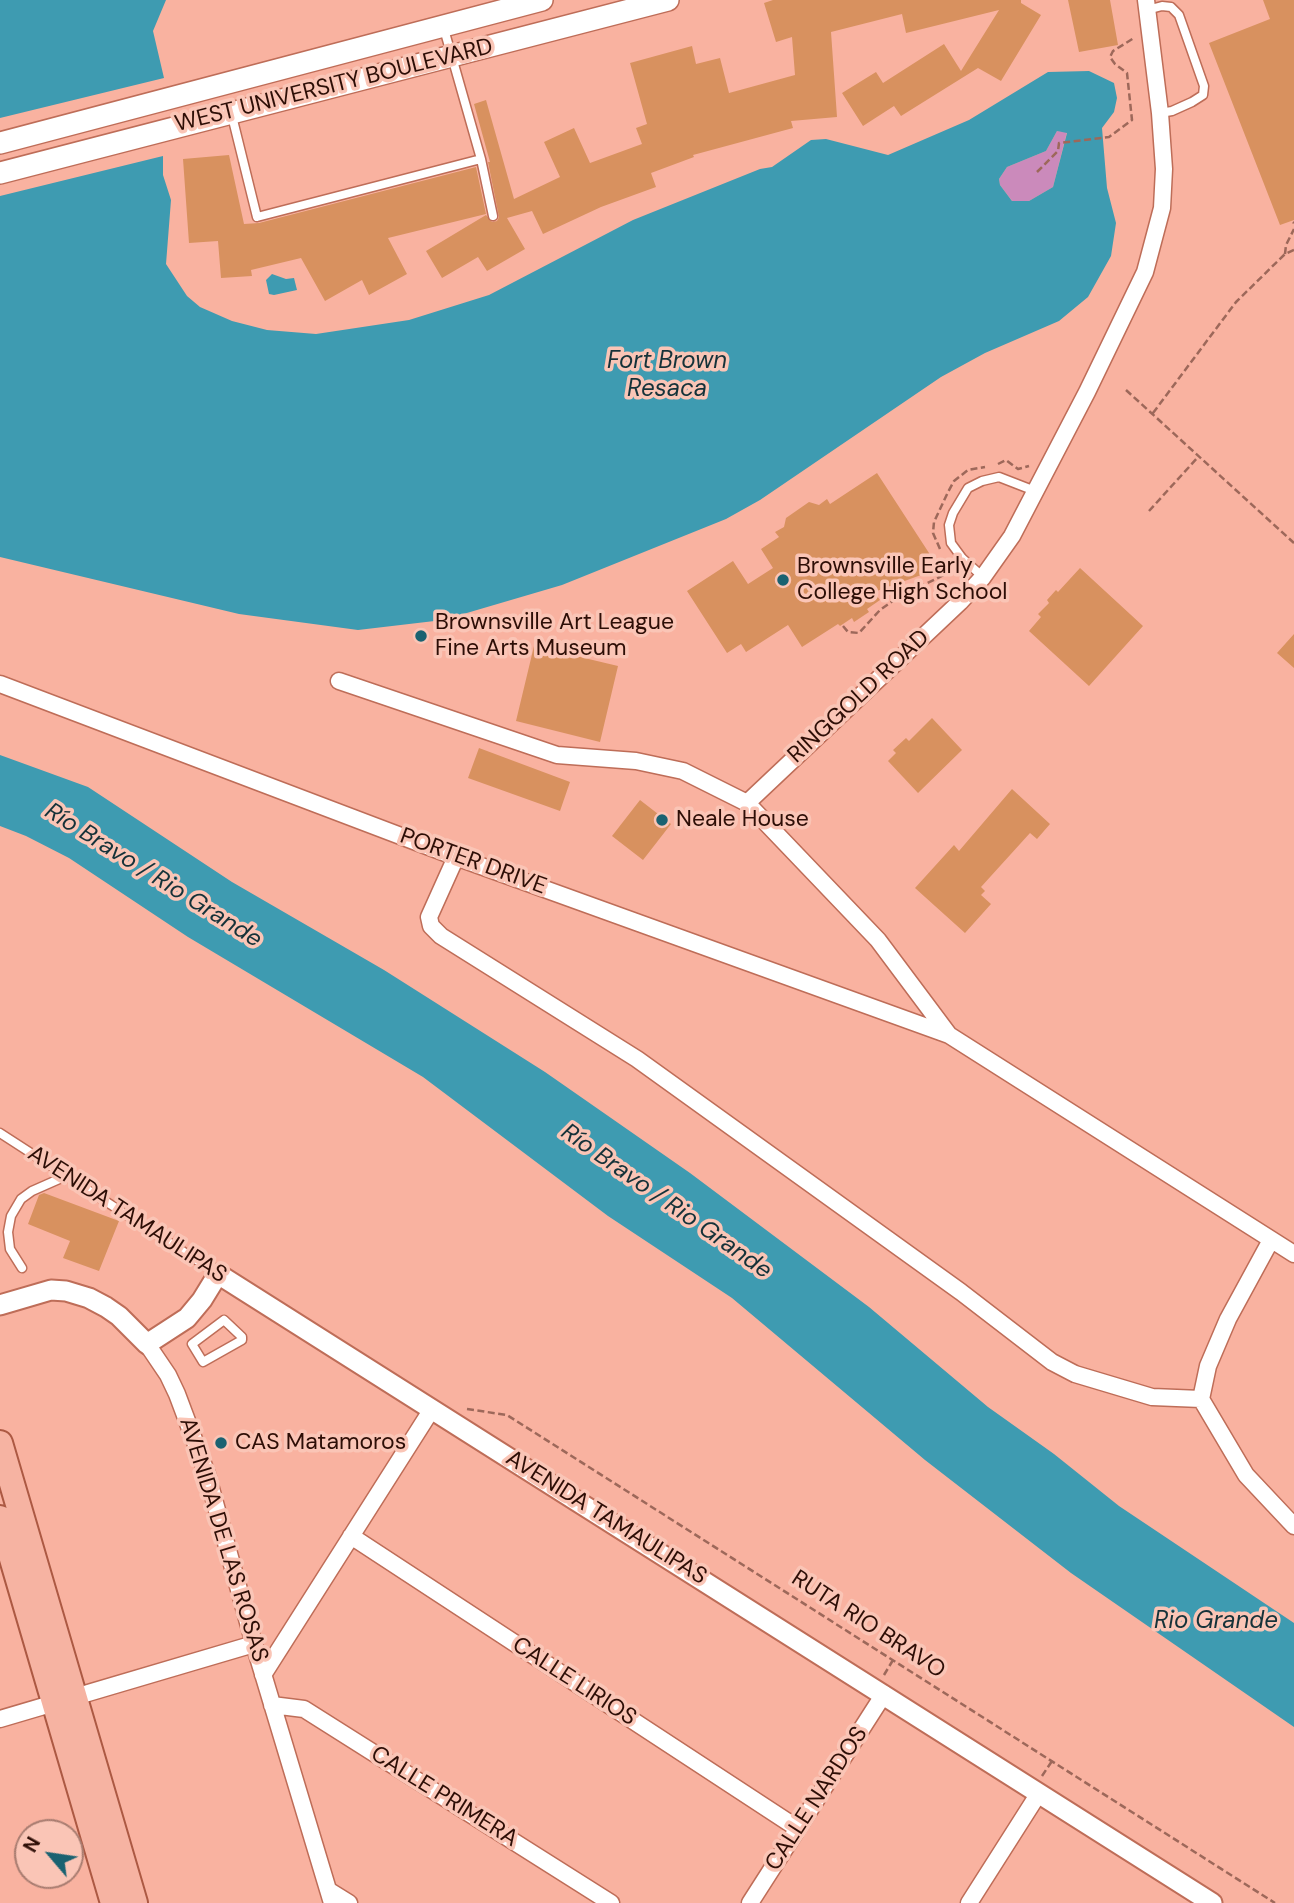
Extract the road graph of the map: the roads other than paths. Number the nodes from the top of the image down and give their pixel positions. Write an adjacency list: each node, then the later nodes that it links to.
1 (542, 0): 4 (main road, WEST UNIVERSITY BOULEVARD)
2 (668, 0): 5 (main road, WEST UNIVERSITY BOULEVARD)
3 (1146, 5): 7 (street, RINGGOLD ROAD); 7 (lane)
4 (444, 26): 5 (lane); 8 (main road, WEST UNIVERSITY BOULEVARD)
5 (452, 56): 6 (main road, WEST UNIVERSITY BOULEVARD); 9 (lane)
6 (232, 113): 9 (lane); 10 (main road, WEST UNIVERSITY BOULEVARD)
7 (1160, 113): 12 (street, RINGGOLD ROAD)
8 (0, 143)
9 (481, 159): 11 (lane)
10 (0, 173)
11 (493, 216)
12 (1036, 491): 13 (street, RINGGOLD ROAD); 13 (lane)
13 (983, 577): 16 (street, RINGGOLD ROAD)
14 (339, 681): 16 (street)
15 (0, 684): 17 (street, PORTER DRIVE)
16 (747, 803): 18 (street)
17 (456, 857): 18 (street, PORTER DRIVE); 29 (street)
18 (949, 1035): 21 (street)
19 (0, 1133): 20 (lane, AVENIDA TAMAULIPAS)
20 (66, 1176): 23 (lane); 24 (lane, AVENIDA TAMAULIPAS)
21 (1271, 1240): 22 (street); 29 (street)
22 (1293, 1252)
23 (22, 1268)
24 (218, 1274): 26 (street); 30 (street, AVENIDA TAMAULIPAS)
25 (0, 1305): 28 (street, AVENIDA DE LAS ROSAS)
26 (187, 1318): 27 (lane); 28 (street)
27 (202, 1335): 27 (lane)
28 (147, 1344): 35 (street, AVENIDA DE LAS ROSAS)
29 (1201, 1399): 33 (street)
30 (432, 1409): 34 (street); 37 (street, AVENIDA TAMAULIPAS)
31 (1, 1449): 38 (main road)
32 (0, 1518): 38 (main road)
33 (1294, 1525)
34 (351, 1536): 36 (street); 42 (street, CALLE LIRIOS)
35 (254, 1644): 36 (street, AVENIDA DE LAS ROSAS); 38 (street)
36 (263, 1675): 39 (street, AVENIDA DE LAS ROSAS)
37 (884, 1694): 41 (street, AVENIDA TAMAULIPAS); 42 (street, CALLE NARDOS)
38 (63, 1700): 40 (street); 44 (main road); 45 (main road)
39 (272, 1705): 43 (street, AVENIDA DE LAS ROSAS); 47 (street, CALLE PRIMERA)
40 (0, 1718)
41 (1039, 1793): 49 (street); 50 (street, AVENIDA TAMAULIPAS)
42 (797, 1828): 48 (street, CALLE NARDOS)
43 (330, 1896): 46 (street)
44 (113, 1903)
45 (135, 1903)
46 (349, 1903)
47 (611, 1903)
48 (750, 1903)
49 (969, 1903)
50 (1212, 1903)

